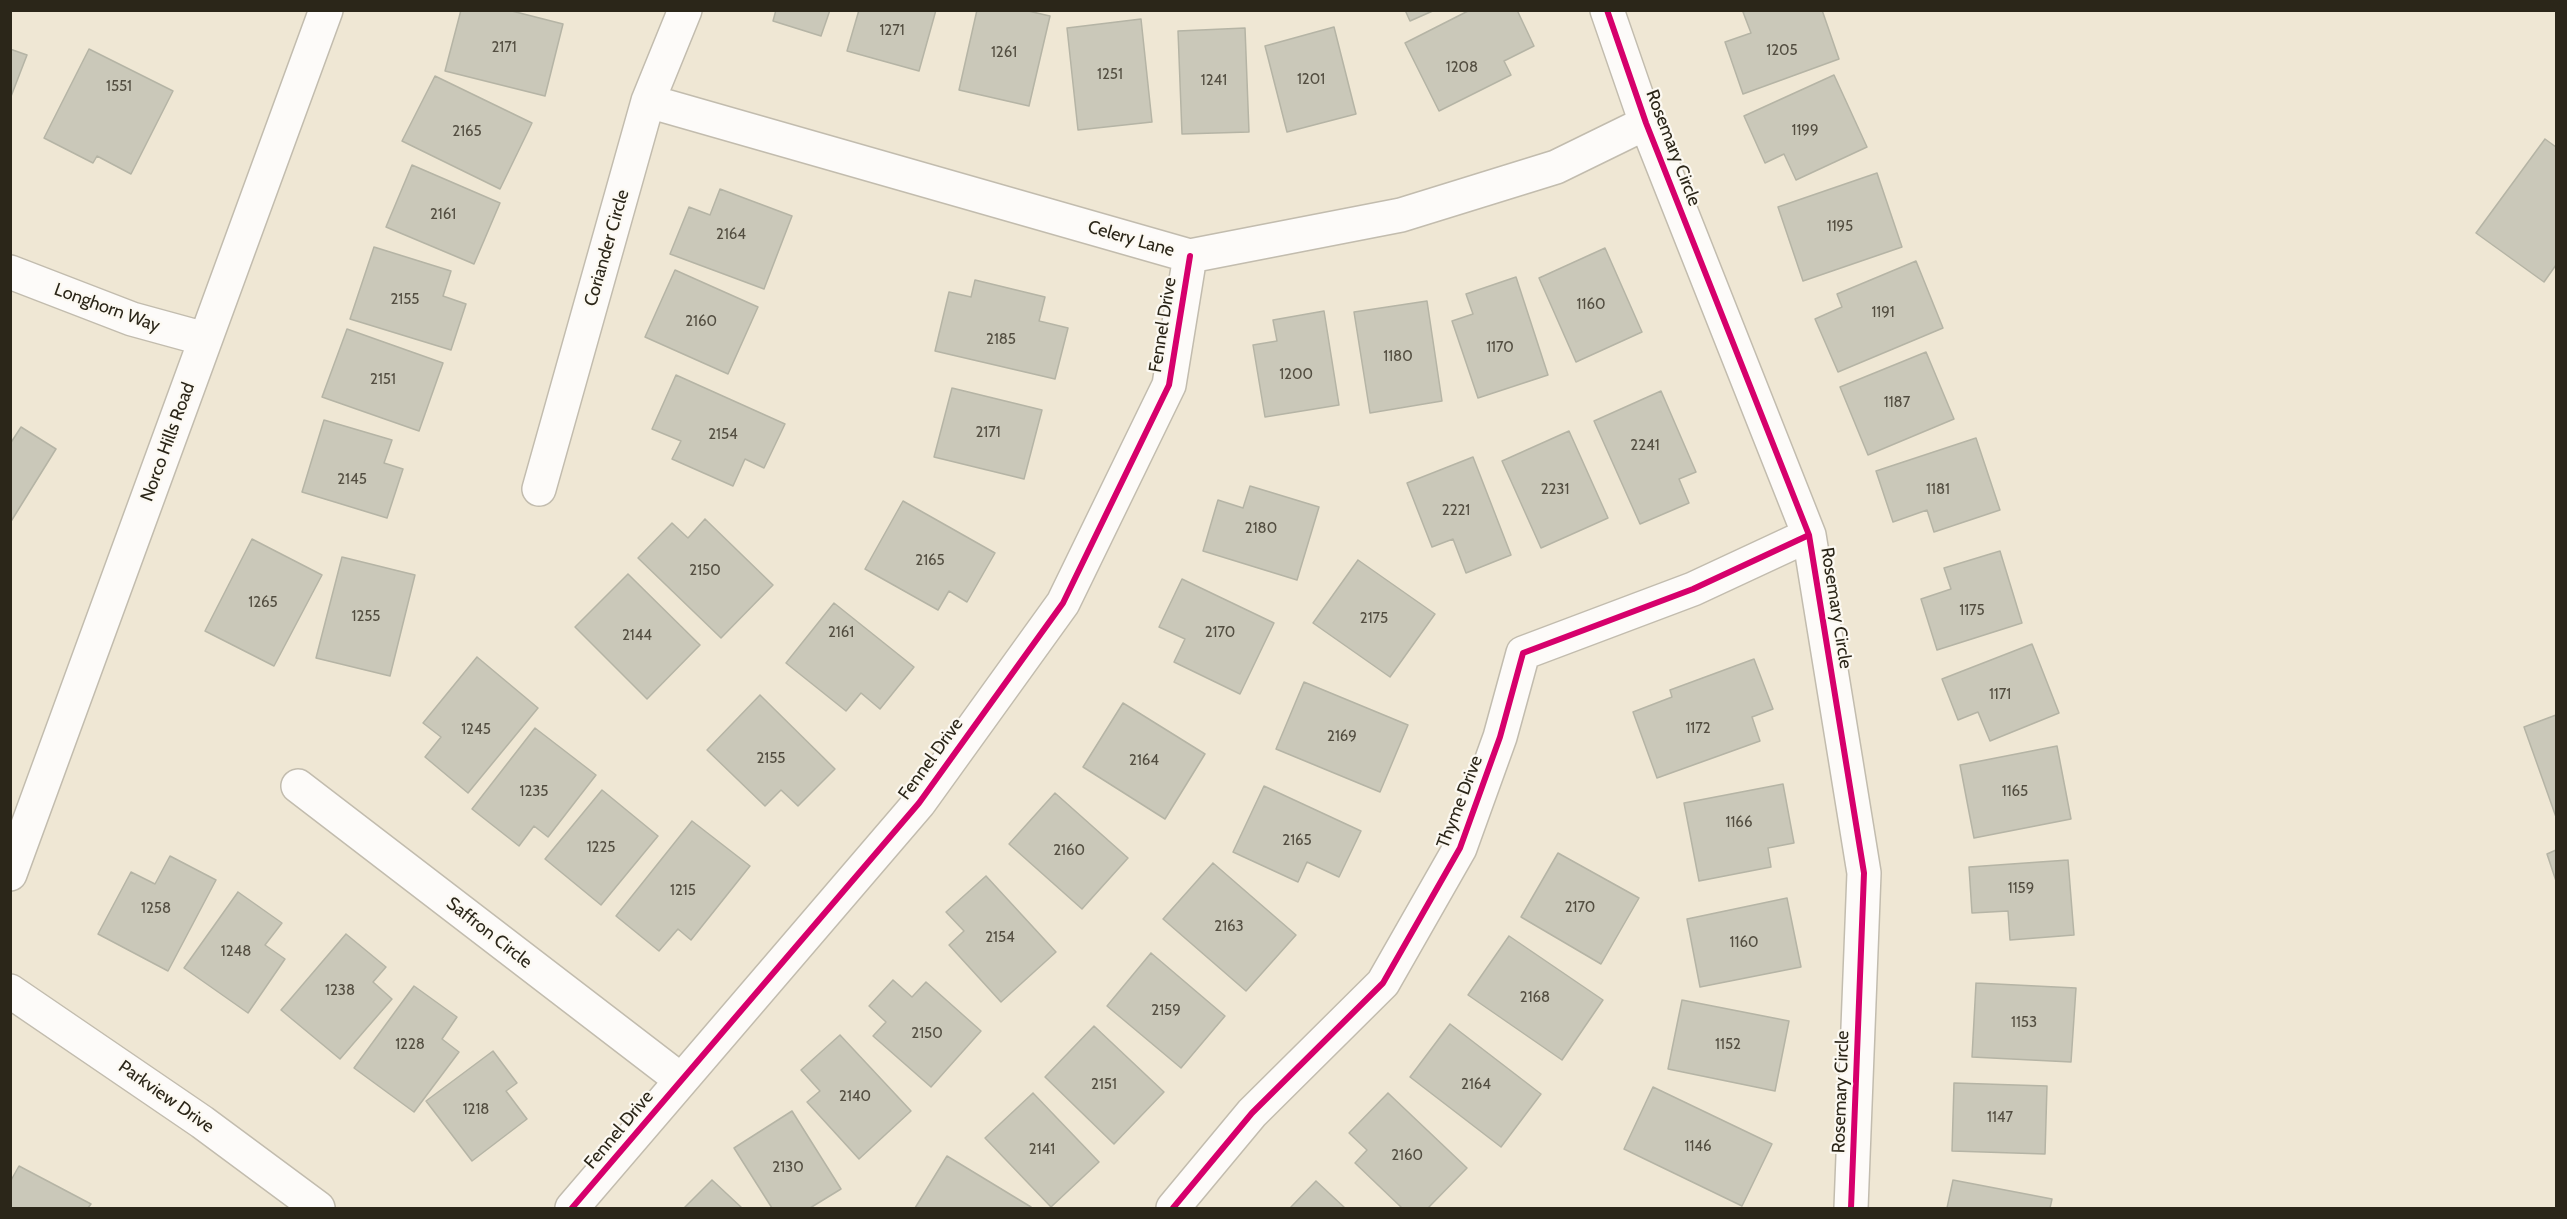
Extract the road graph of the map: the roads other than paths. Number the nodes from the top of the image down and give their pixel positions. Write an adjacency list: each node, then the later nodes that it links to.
1 (326, 10): 8 (street, Norco Hills Road)
2 (685, 10): 4 (street, Coriander Circle)
3 (1607, 10): 5 (street, Rosemary Circle)
4 (648, 101): 6 (street, Celery Lane); 9 (street, Coriander Circle)
5 (1646, 123): 6 (street, Celery Lane); 10 (street, Rosemary Circle)
6 (1190, 256): 14 (street, Fennel Drive)
7 (10, 272): 8 (street, Longhorn Way)
8 (205, 339): 12 (street, Norco Hills Road)
9 (539, 489)
10 (1809, 535): 17 (street, Thyme Drive); 18 (street, Rosemary Circle)
11 (298, 786): 14 (street, Saffron Circle)
12 (10, 874)
13 (10, 991): 15 (street, Parkview Drive)
14 (681, 1080): 16 (street, Fennel Drive)
15 (318, 1209)
16 (572, 1209)
17 (1173, 1209)
18 (1851, 1209)

